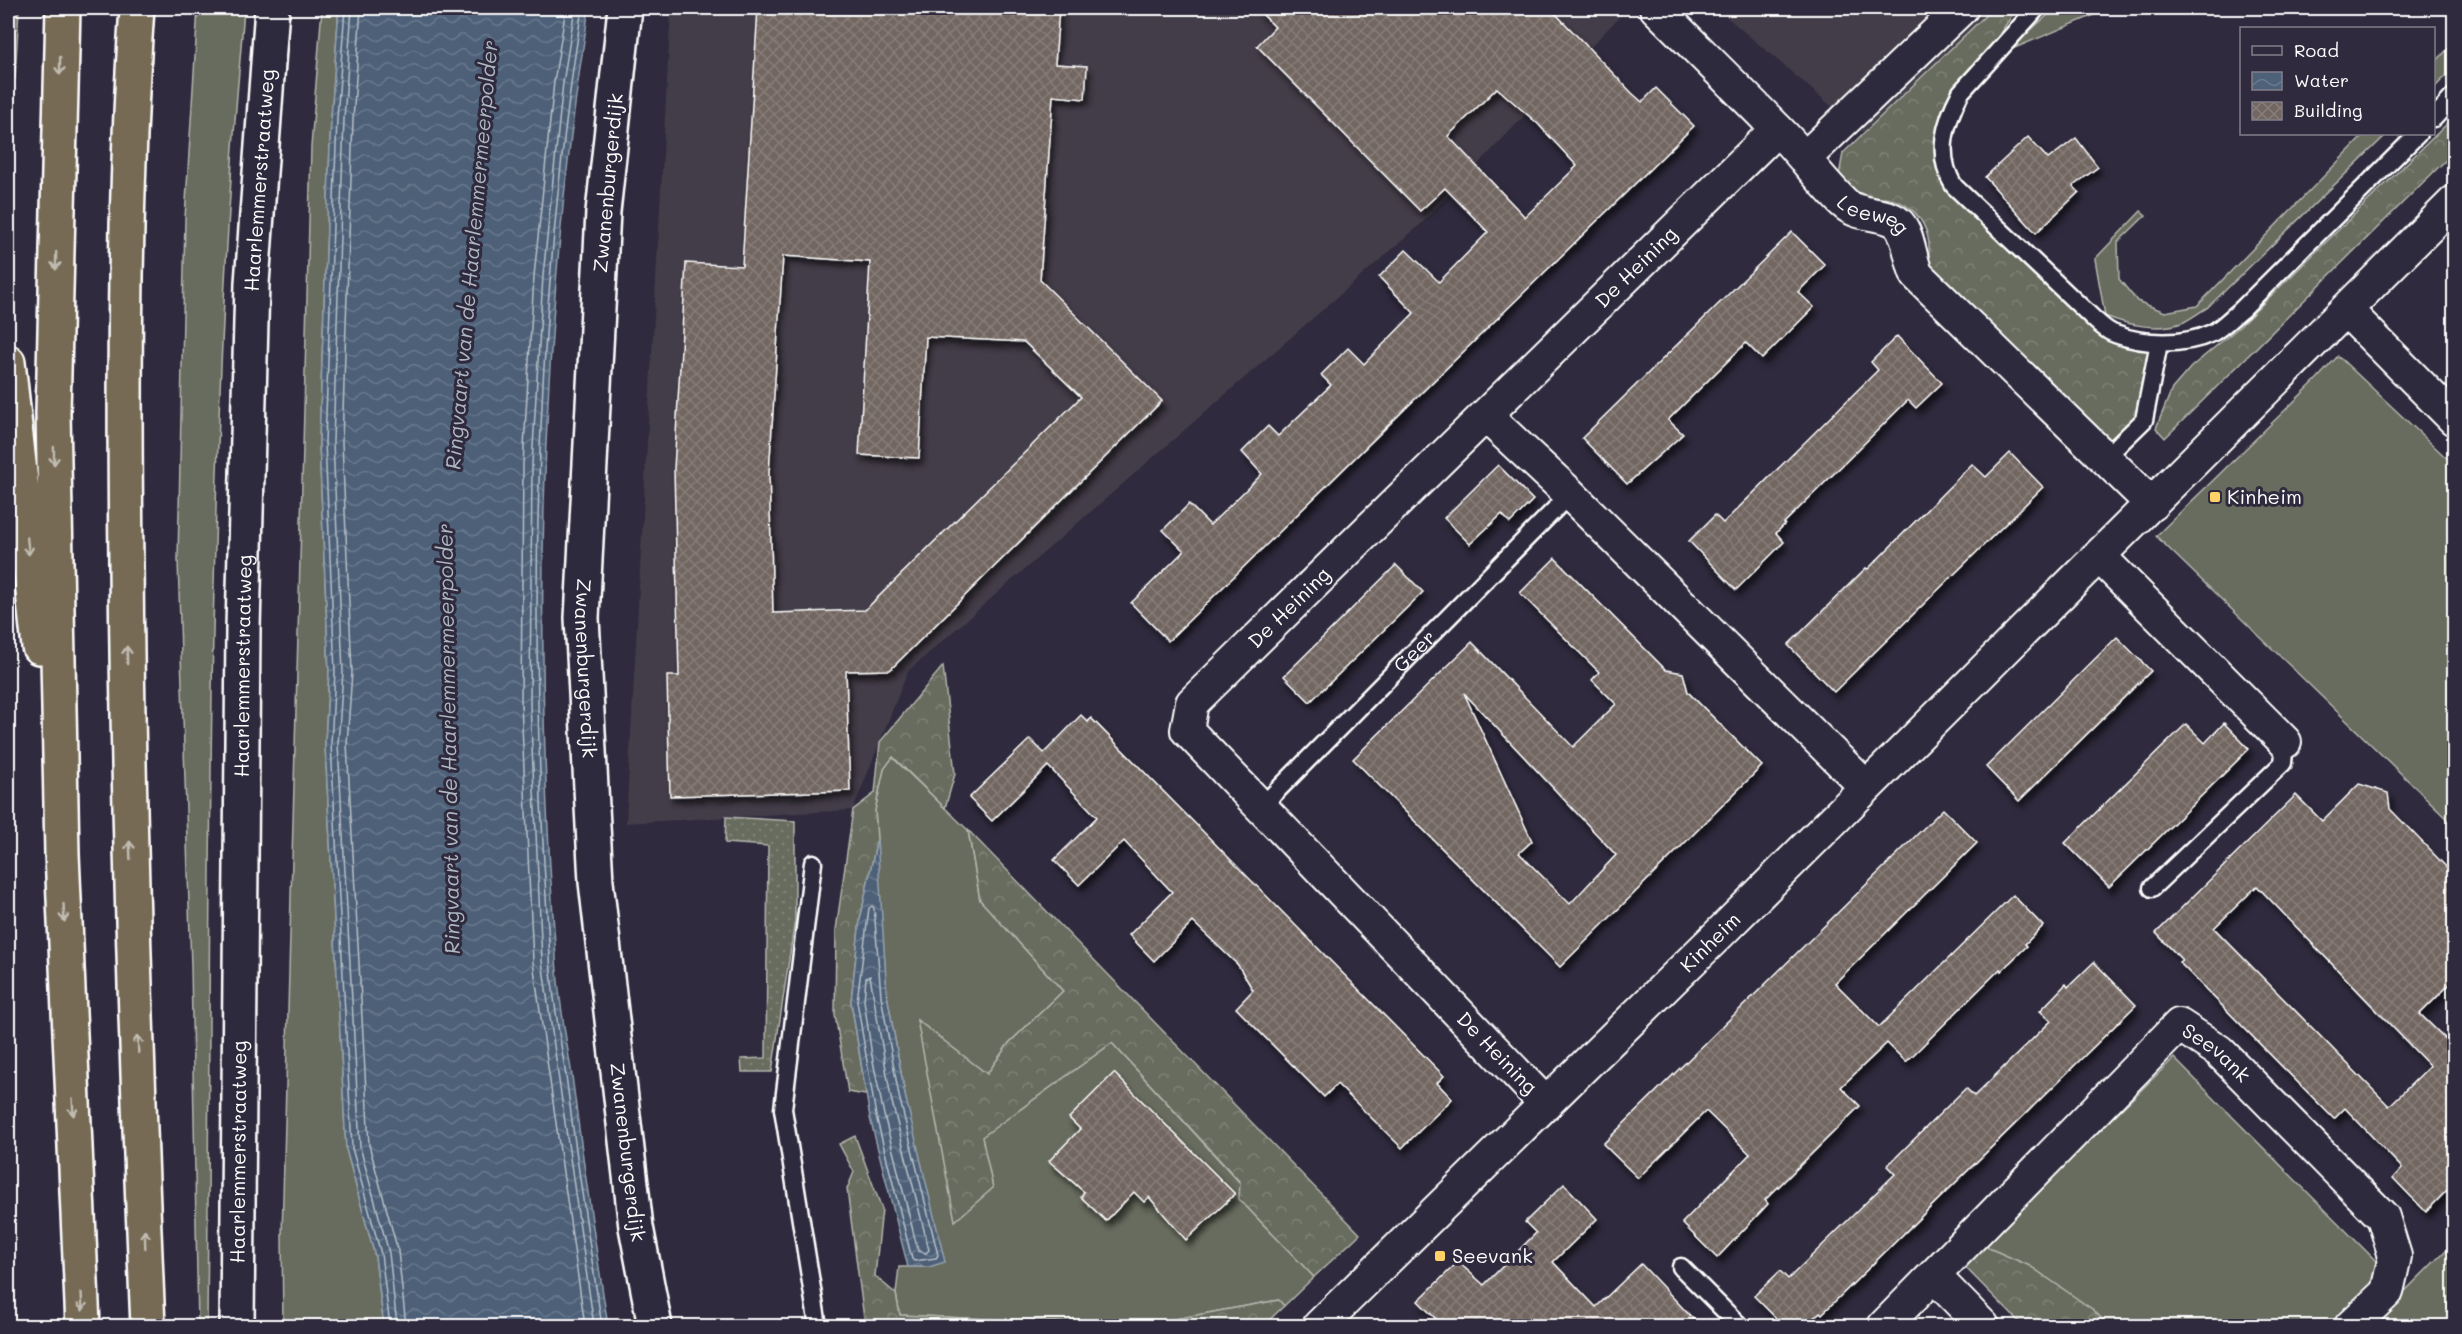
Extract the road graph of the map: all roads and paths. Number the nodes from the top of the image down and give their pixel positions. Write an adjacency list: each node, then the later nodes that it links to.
1 (63, 8): 26 (highway, one-way to 26)
2 (137, 8): 33 (highway, one-way to 2)
3 (272, 8): 34 (street, Haarlemmerstraatweg)
4 (625, 8): 35 (street, Zwanenburgerdijk)
5 (1656, 8): 10 (street, Leeweg)
6 (1962, 8): 12 (street)
7 (2037, 8): 15 (lane)
8 (2454, 96): 9 (lane)
9 (2435, 115)
10 (1777, 129): 12 (street, Leeweg); 17 (street, De Heining)
11 (2417, 135): 15 (lane)
12 (1804, 158): 19 (street, Leeweg)
13 (2454, 202): 14 (street, Kinheim)
14 (2346, 310): 18 (street); 21 (street, Kinheim)
15 (2159, 342): 19 (lane)
16 (8, 362): 26 (highway, one-way to 26)
17 (1486, 416): 20 (street); 25 (street, De Heining)
18 (2454, 419)
19 (2105, 458): 21 (street, Leeweg)
20 (1570, 494): 24 (street); 25 (lane, Geer)
21 (2152, 504): 22 (street, Kinheim)
22 (2099, 556): 23 (street); 24 (street, Kinheim)
23 (2285, 742): 28 (lane)
24 (1866, 787): 29 (street, Kinheim)
25 (1260, 808): 29 (street, De Heining)
26 (62, 854): 32 (highway, one-way to 32)
27 (813, 863): 36 (lane)
28 (2152, 888)
29 (1546, 1104): 37 (street, Kinheim)
30 (1681, 1267): 38 (lane)
31 (1935, 1277): 39 (street, Seevank); 40 (street); 41 (street, Seevank)
32 (83, 1326)
33 (148, 1326)
34 (237, 1326)
35 (655, 1326)
36 (818, 1326)
37 (1319, 1326)
38 (1740, 1326)
39 (1884, 1326)
40 (1983, 1326)
41 (2351, 1326)

